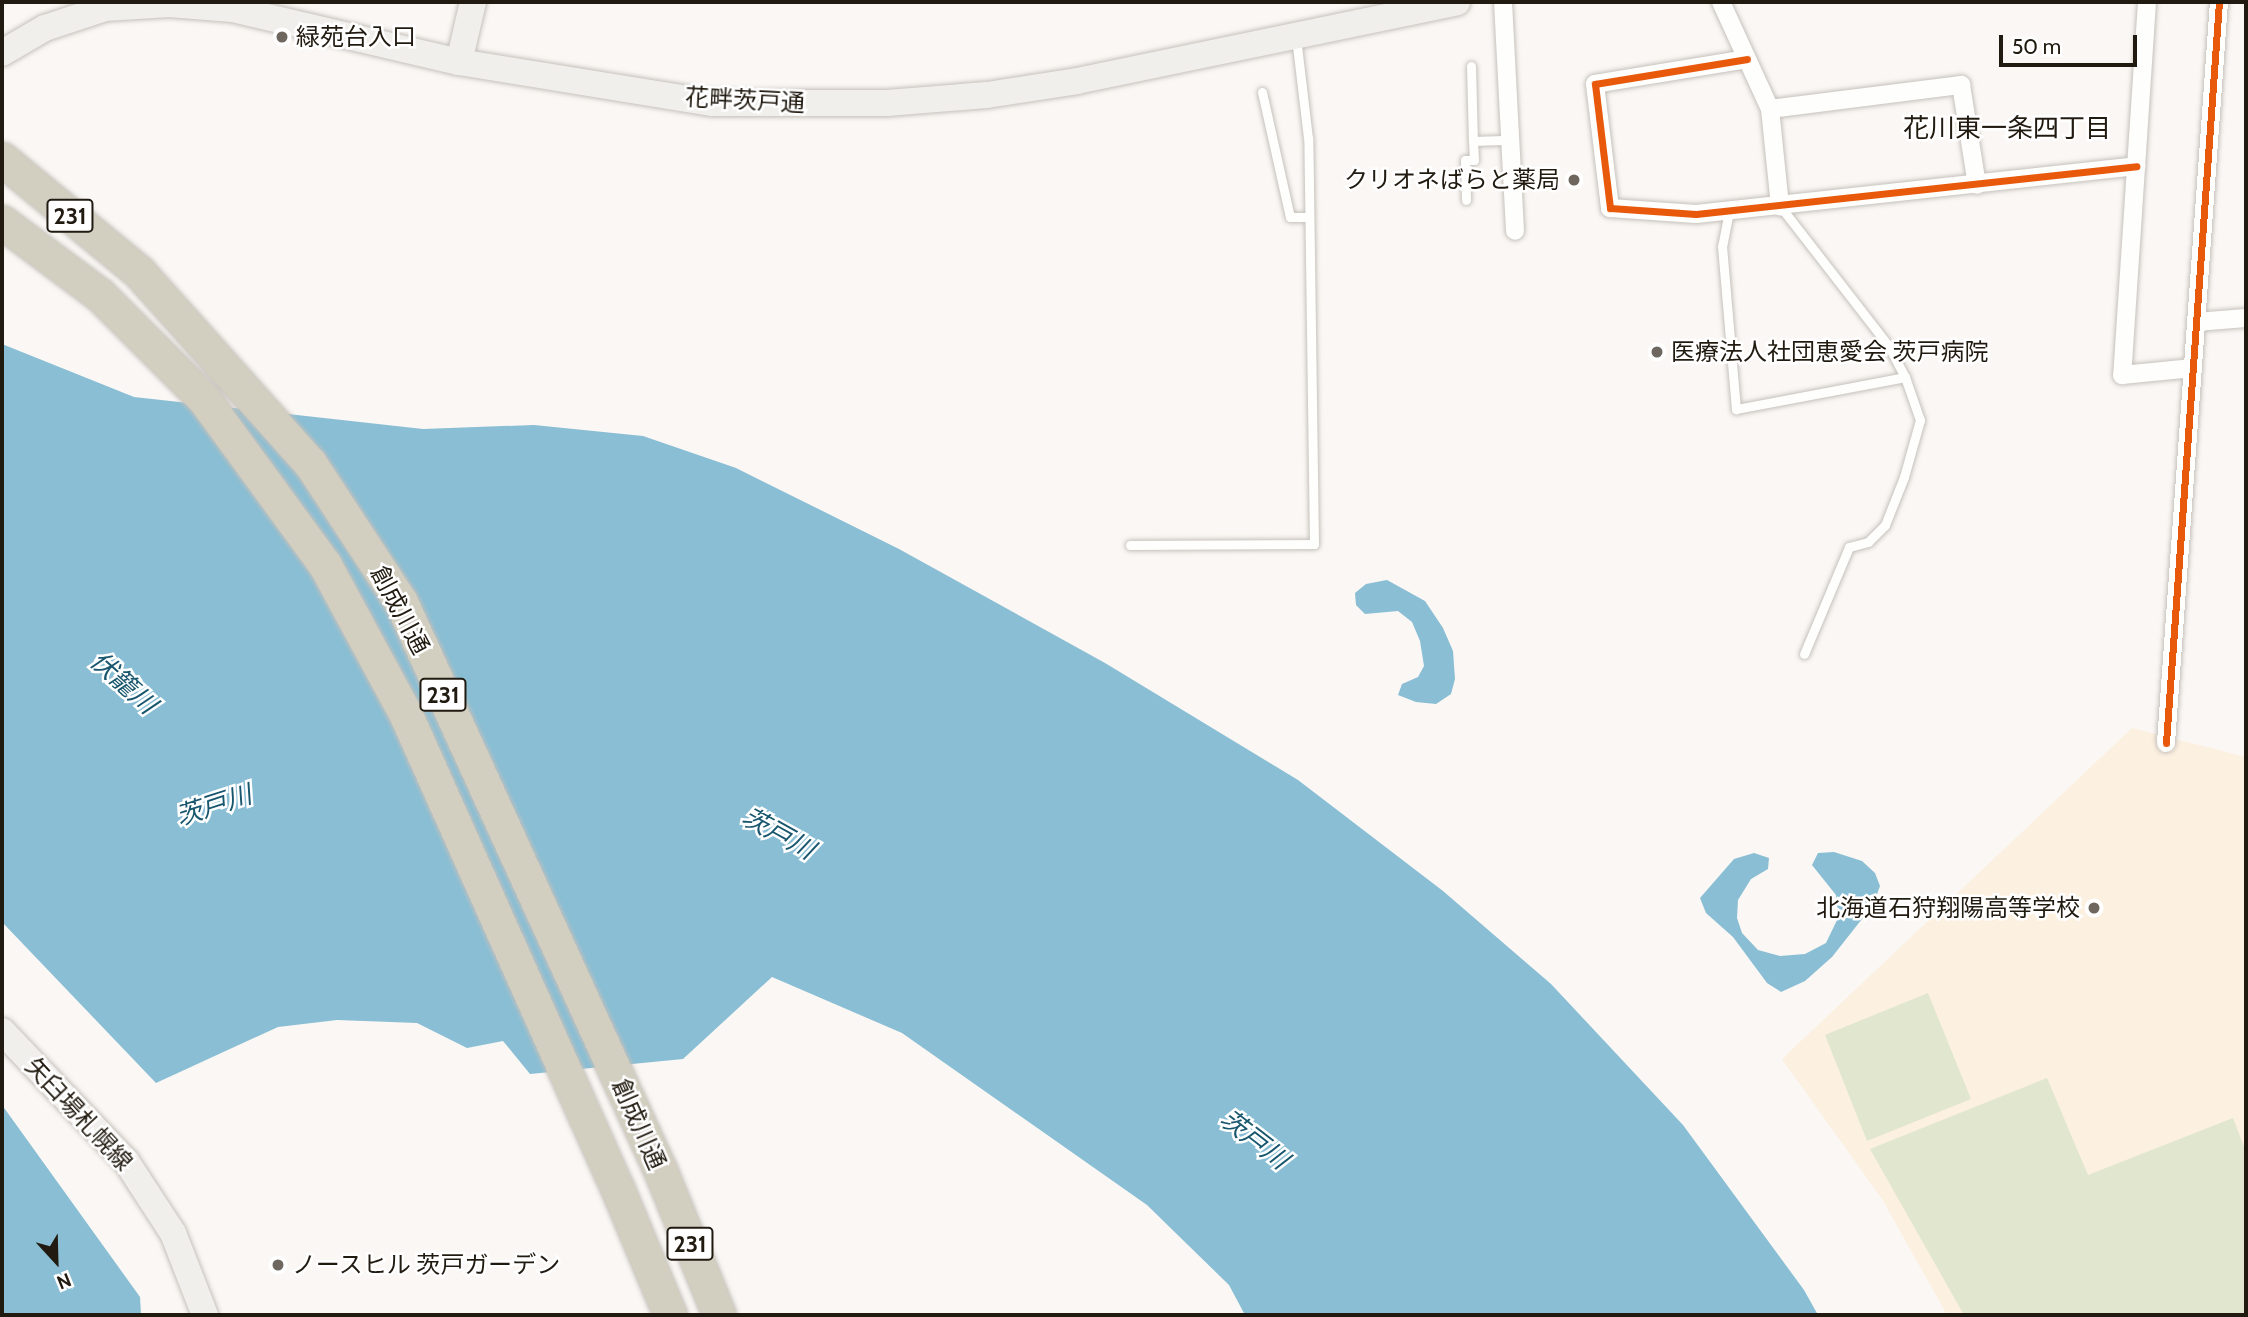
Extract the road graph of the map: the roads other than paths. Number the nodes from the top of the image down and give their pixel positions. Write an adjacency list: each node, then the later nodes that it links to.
1 (473, 2): 11 (main road)
2 (1457, 2): 8 (main road, 花畔茨戸通)
3 (1503, 2): 15 (street)
4 (1721, 2): 10 (street)
5 (2147, 2): 18 (street)
6 (2219, 2): 27 (street)
7 (271, 10): 9 (main road, 花畔茨戸通); 11 (main road, 花畔茨戸通)
8 (1296, 35): 11 (main road, 花畔茨戸通); 23 (lane)
9 (2, 53)
10 (1747, 59): 14 (street); 22 (street)
11 (459, 62)
12 (1471, 66): 16 (lane)
13 (1262, 92): 23 (lane)
14 (1770, 109): 19 (street); 21 (street)
15 (1510, 140): 16 (lane); 25 (street)
16 (1473, 141): 20 (lane)
17 (2, 159): 36 (highway, 創成川通 / 231)
18 (2136, 166): 19 (street); 28 (street)
19 (1977, 185): 21 (street)
20 (1466, 200)
21 (1780, 206): 22 (street); 29 (lane)
22 (1729, 211): 29 (lane)
23 (1310, 217): 30 (lane)
24 (2, 222): 35 (highway, 創成川通 / 231)
25 (1515, 231)
26 (2246, 317): 27 (street)
27 (2196, 322): 28 (street)
28 (2193, 368): 32 (street)
29 (1905, 377): 31 (lane)
30 (1130, 545)
31 (1804, 654)
32 (2166, 743)
33 (2, 1031): 34 (main road, 矢臼場札幌線)
34 (205, 1315)
35 (670, 1315)
36 (719, 1315)

